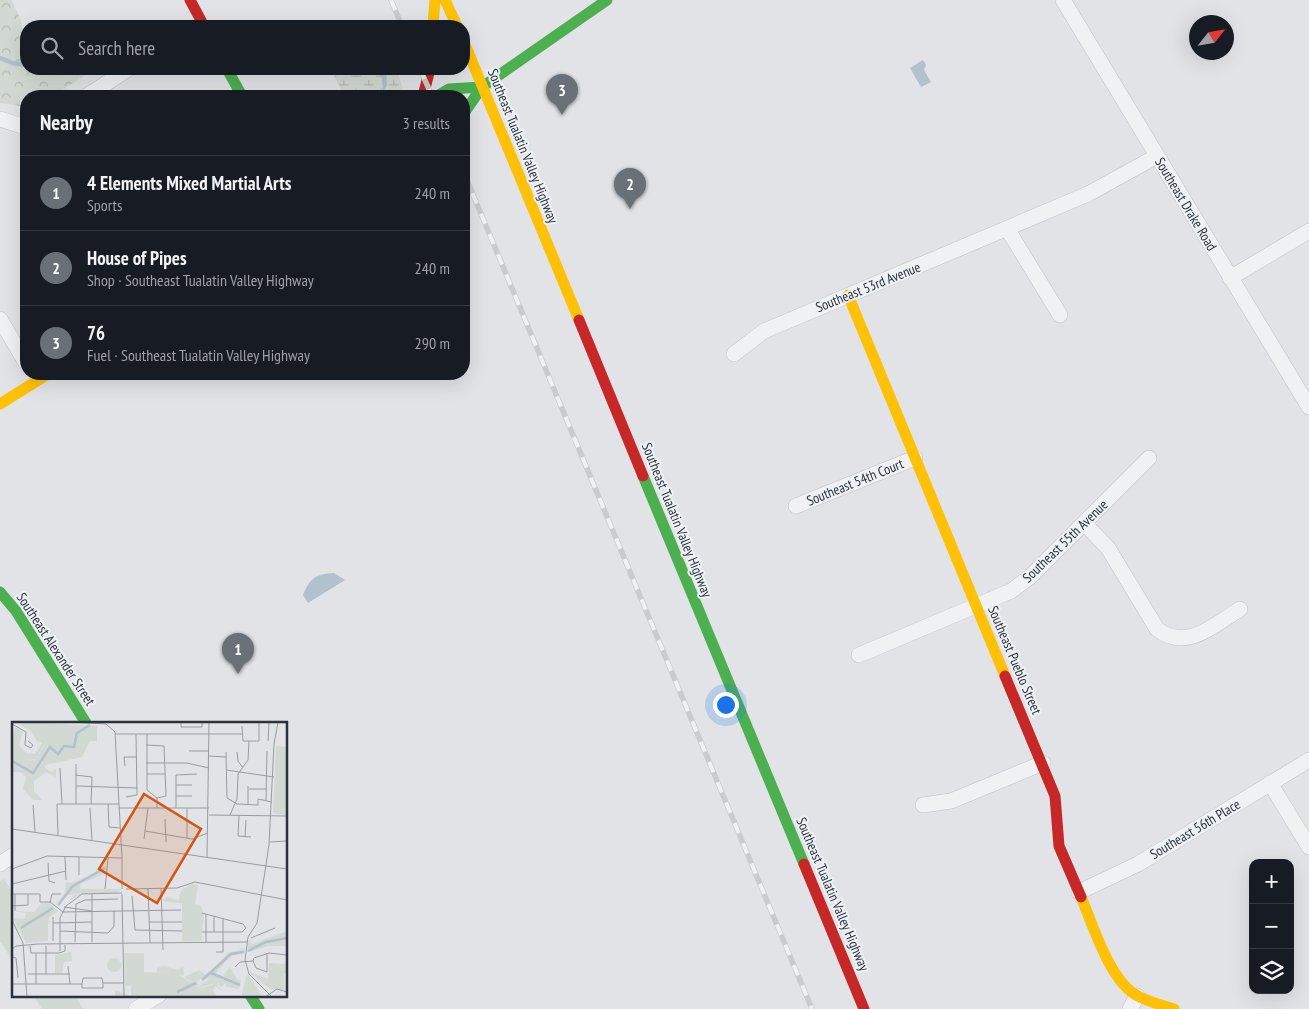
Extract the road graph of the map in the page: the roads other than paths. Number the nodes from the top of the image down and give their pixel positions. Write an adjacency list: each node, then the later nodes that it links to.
1 (190, 0): 6 (main road)
2 (435, 0): 7 (main road)
3 (445, 0): 8 (main road)
4 (607, 0): 13 (main road)
5 (1063, 0): 21 (street, Southeast Drake Road)
6 (201, 20)
7 (434, 20)
8 (454, 20)
9 (470, 57): 13 (main road, Southeast Tualatin Valley Highway)
10 (119, 75): 14 (street)
11 (230, 75): 15 (main road)
12 (429, 75): 16 (main road)
13 (482, 87): 17 (main road); 18 (main road); 55 (main road, Southeast Tualatin Valley Highway)
14 (97, 90)
15 (239, 90)
16 (425, 90)
17 (447, 90)
18 (470, 104)
19 (0, 119): 20 (street)
20 (20, 124)
21 (1157, 156): 22 (street, Southeast 53rd Avenue); 24 (street, Southeast Drake Road)
22 (1008, 230): 25 (street, Southeast 53rd Avenue); 26 (street)
23 (1309, 230): 24 (street)
24 (1230, 278): 32 (street, Southeast Drake Road)
25 (848, 295): 29 (street, Southeast 53rd Avenue); 33 (main road, Southeast Pueblo Street)
26 (1060, 315)
27 (0, 318): 28 (street)
28 (20, 353)
29 (734, 354)
30 (33, 380): 31 (main road)
31 (0, 404)
32 (1309, 407)
33 (914, 458): 35 (street, Southeast 54th Court); 38 (main road, Southeast Pueblo Street)
34 (1149, 458): 36 (street, Southeast 55th Avenue)
35 (796, 506)
36 (1084, 523): 38 (street, Southeast 55th Avenue); 39 (street)
37 (0, 592): 41 (main road, Southeast Alexander Street)
38 (976, 607): 40 (street, Southeast 55th Avenue); 43 (main road, Southeast Pueblo Street)
39 (1240, 609)
40 (859, 655)
41 (85, 722)
42 (1309, 760): 44 (street, Southeast 56th Place)
43 (1043, 763): 45 (street); 49 (main road, Southeast Pueblo Street)
44 (1270, 783): 46 (street); 49 (street, Southeast 56th Place)
45 (923, 805)
46 (1309, 848)
47 (12, 855): 48 (street)
48 (0, 864)
49 (1078, 892): 52 (main road, Southeast Pueblo Street)
50 (157, 996): 53 (street)
51 (251, 996): 54 (main road)
52 (1133, 1003): 56 (main road, Southeast Pueblo Street)
53 (136, 1009)
54 (258, 1009)
55 (864, 1009)
56 (1174, 1009)

